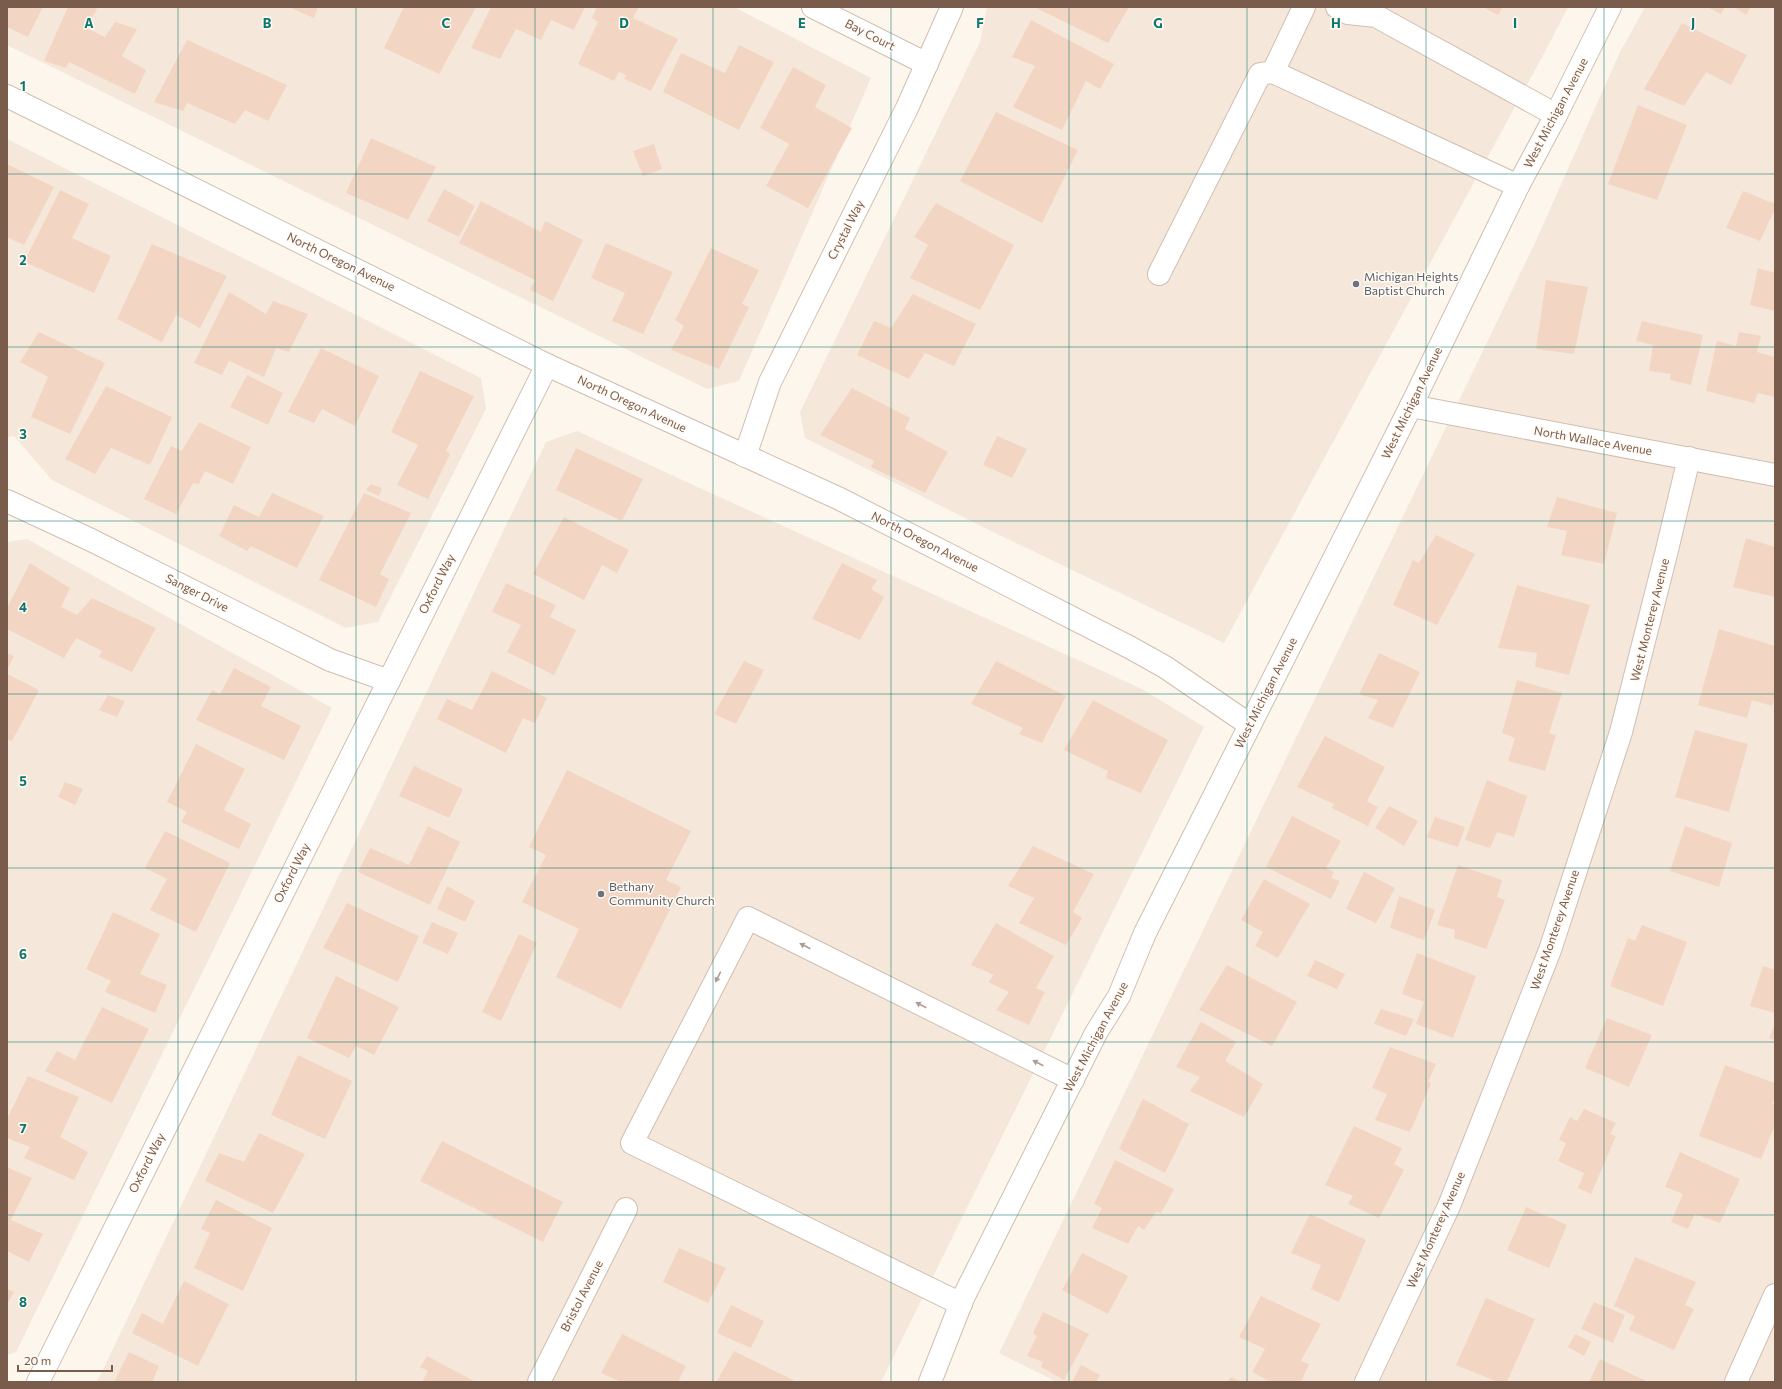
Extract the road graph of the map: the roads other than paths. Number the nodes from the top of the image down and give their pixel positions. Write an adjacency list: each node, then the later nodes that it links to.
1 (813, 7): 6 (street, Bay Court)
2 (952, 7): 6 (street, Crystal Way)
3 (1304, 7): 7 (street)
4 (1337, 7): 9 (street)
5 (1610, 7): 9 (street, West Michigan Avenue)
6 (927, 64): 14 (street, Crystal Way)
7 (1273, 72): 10 (street); 11 (street)
8 (7, 96): 12 (street, North Oregon Avenue)
9 (1556, 115): 10 (street, West Michigan Avenue)
10 (1518, 186): 13 (street, West Michigan Avenue)
11 (1159, 274)
12 (547, 365): 14 (street, North Oregon Avenue); 18 (street, Oxford Way)
13 (1411, 406): 15 (street, North Wallace Avenue); 19 (street, West Michigan Avenue)
14 (746, 456): 19 (street, North Oregon Avenue)
15 (1689, 458): 16 (street, North Wallace Avenue); 27 (street, West Monterey Avenue)
16 (1775, 475)
17 (7, 501): 18 (street, Sanger Drive)
18 (389, 681): 24 (street, Oxford Way)
19 (1250, 725): 20 (street, West Michigan Avenue)
20 (1072, 1080): 23 (street, West Michigan Avenue); 23 (street, one-way to 23)
21 (626, 1209): 25 (street, Bristol Avenue)
22 (1775, 1295): 28 (street)
23 (961, 1304): 26 (street, West Michigan Avenue)
24 (38, 1382)
25 (539, 1382)
26 (930, 1382)
27 (1366, 1382)
28 (1736, 1382)

